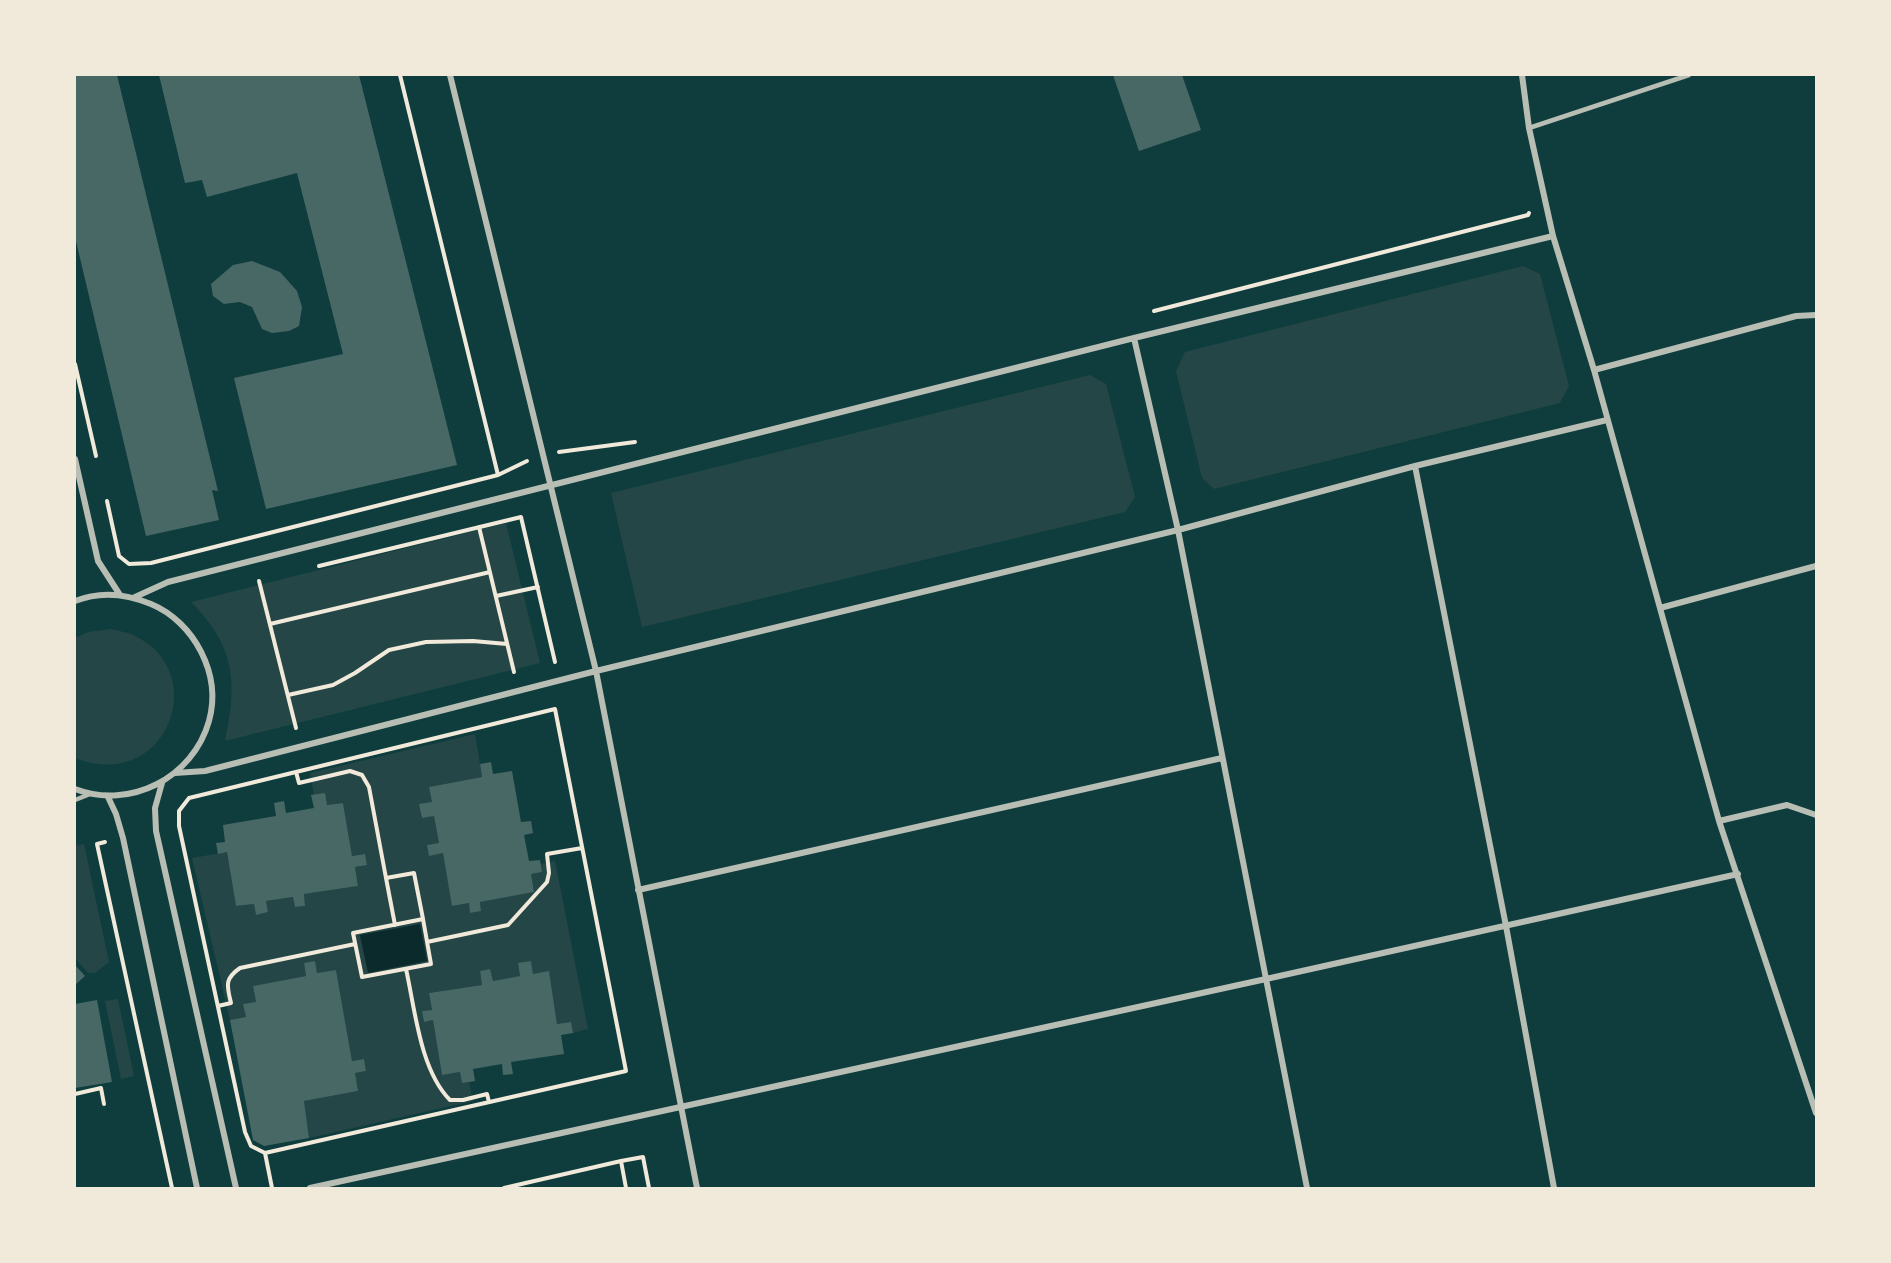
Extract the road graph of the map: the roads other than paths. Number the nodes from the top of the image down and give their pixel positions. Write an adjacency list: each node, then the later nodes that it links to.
1 (450, 75): 12 (street)
2 (1522, 75): 4 (street)
3 (1689, 75): 4 (lane)
4 (1529, 128): 5 (street)
5 (1553, 236): 7 (street); 8 (street)
6 (1816, 315): 8 (street)
7 (1134, 338): 12 (street); 13 (street)
8 (1594, 370): 9 (street)
9 (1608, 420): 11 (street); 18 (street)
10 (75, 459): 15 (street)
11 (1415, 466): 13 (street); 31 (street)
12 (550, 487): 16 (street); 19 (street)
13 (1178, 530): 19 (street); 20 (street)
14 (1816, 566): 18 (street)
15 (120, 595): 16 (street); 17 (street)
16 (135, 597): 21 (street)
17 (75, 601)
18 (1660, 608): 28 (street)
19 (596, 671): 21 (street); 30 (street)
20 (1222, 758): 30 (street); 32 (street)
21 (175, 773): 22 (street)
22 (162, 783): 25 (street); 36 (street)
23 (75, 789): 24 (street)
24 (90, 794): 25 (street); 26 (lane)
25 (108, 796): 35 (street)
26 (75, 800)
27 (1816, 815): 28 (street)
28 (1719, 821): 29 (street)
29 (1737, 874): 31 (street); 34 (street)
30 (639, 890): 33 (street)
31 (1506, 926): 32 (street); 40 (street)
32 (1266, 980): 33 (street); 39 (street)
33 (682, 1107): 37 (street); 38 (street)
34 (1816, 1113)
35 (197, 1188)
36 (236, 1188)
37 (310, 1188)
38 (698, 1188)
39 (1307, 1188)
40 (1554, 1188)

